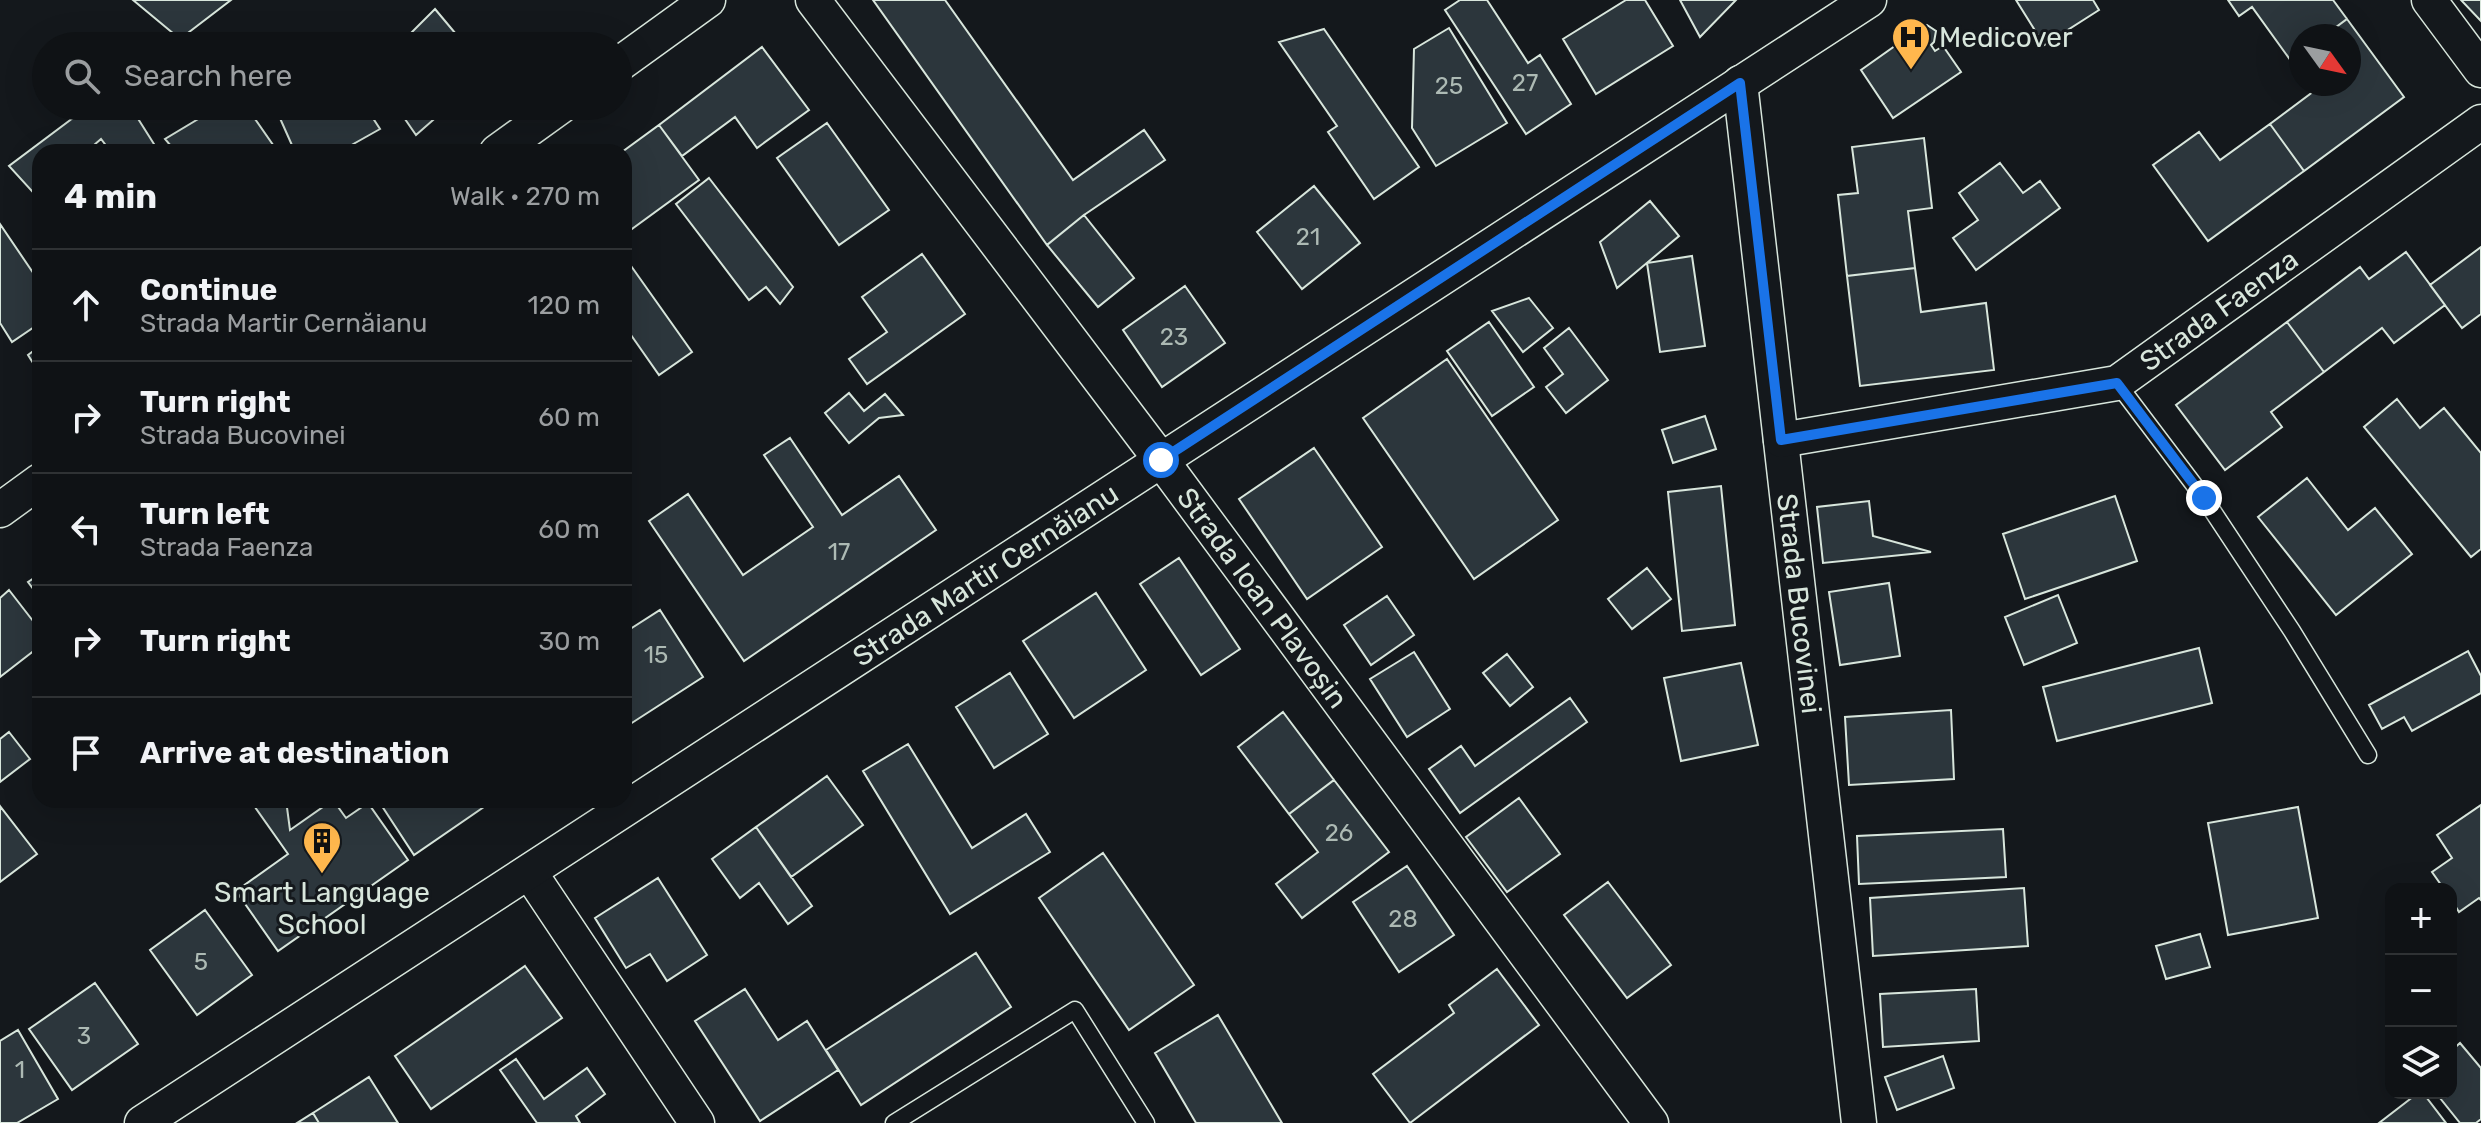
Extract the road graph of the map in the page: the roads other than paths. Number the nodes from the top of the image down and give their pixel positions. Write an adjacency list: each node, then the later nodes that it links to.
1 (708, 0): 5 (street)
2 (813, 0): 13 (street, Strada Ioan Plavoșin)
3 (1869, 0): 7 (street, Strada Martir Cernăianu)
4 (2429, 0): 6 (street)
5 (632, 55)
6 (2481, 70)
7 (1740, 83): 12 (street, Strada Bucovinei); 13 (street, Strada Martir Cernăianu)
8 (542, 120): 10 (street)
9 (2481, 122): 11 (street, Strada Faenza)
10 (508, 144)
11 (2117, 383): 12 (street, Strada Faenza); 16 (lane)
12 (1781, 440): 25 (street, Strada Bucovinei)
13 (1161, 460): 17 (street, Strada Martir Cernăianu); 24 (street, Strada Ioan Plavoșin)
14 (32, 487): 15 (street)
15 (0, 510)
16 (2368, 755)
17 (632, 806)
18 (629, 808): 19 (street, Strada Martir Cernăianu)
19 (530, 873): 20 (street, Strada Martir Cernăianu); 21 (street)
20 (142, 1123)
21 (697, 1123)
22 (894, 1123): 23 (lane)
23 (1146, 1123)
24 (1651, 1123)
25 (1859, 1123)

